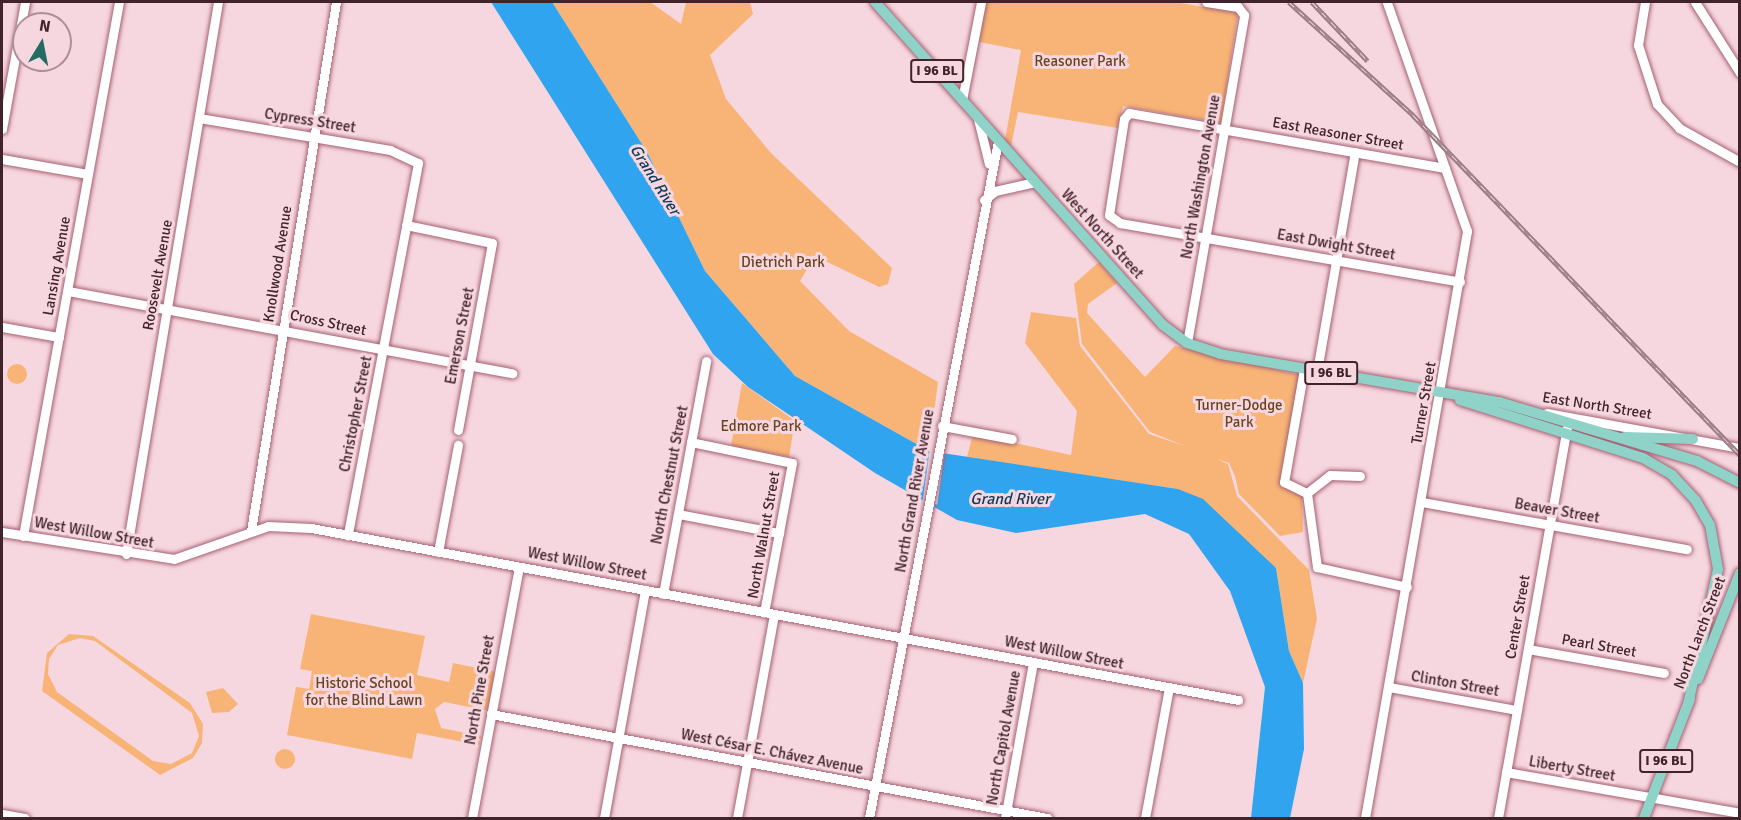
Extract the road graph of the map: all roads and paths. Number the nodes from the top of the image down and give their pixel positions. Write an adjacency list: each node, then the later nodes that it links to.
1 (25, 2): 15 (street)
2 (116, 2): 25 (street, Lansing Avenue)
3 (218, 2): 14 (street, Roosevelt Avenue)
4 (336, 2): 17 (street, Knollwood Avenue)
5 (875, 2): 12 (main road, I 96 BL)
6 (981, 2): 12 (street)
7 (1206, 2): 16 (street, North Washington Avenue)
8 (1387, 2): 23 (street, Turner Street)
9 (1646, 2): 22 (street)
10 (1695, 2): 11 (street)
11 (1740, 73)
12 (962, 100): 13 (main road, I 96 BL)
13 (977, 117): 18 (main road, I 96 BL); 24 (street)
14 (199, 118): 17 (street, Cypress Street); 34 (street, Roosevelt Avenue)
15 (2, 129)
16 (1225, 129): 19 (street, East Reasoner Street); 28 (street, East Reasoner Street); 30 (street, North Washington Avenue)
17 (313, 138): 20 (street, Cypress Street); 36 (street, Knollwood Avenue)
18 (998, 141): 24 (street, North Grand River Avenue); 26 (main road, West North Street / I 96 BL)
19 (1355, 152): 23 (street, East Reasoner Street); 31 (street)
20 (416, 158): 29 (street, Christopher Street)
21 (2, 159): 25 (street)
22 (1740, 162)
23 (1445, 168): 32 (street, Turner Street)
24 (989, 169): 27 (street, North Grand River Avenue)
25 (88, 174): 33 (street, Lansing Avenue)
26 (1035, 182): 27 (street); 38 (main road, West North Street / I 96 BL)
27 (984, 200): 49 (street, North Grand River Avenue)
28 (1111, 218): 30 (street, East Dwight Street)
29 (406, 225): 39 (street, Christopher Street); 41 (street, Emerson Street)
30 (1206, 238): 31 (street, East Dwight Street); 38 (street, North Washington Avenue)
31 (1337, 261): 32 (street, East Dwight Street); 43 (street)
32 (1460, 282): 45 (street, Turner Street)
33 (68, 291): 34 (street, Cross Street); 37 (street, Lansing Avenue)
34 (167, 309): 36 (street, Cross Street); 70 (street, Roosevelt Avenue)
35 (2, 327): 37 (street)
36 (283, 329): 39 (street, Cross Street); 63 (street, Knollwood Avenue)
37 (59, 337): 67 (street, Lansing Avenue)
38 (1187, 344): 42 (main road, East North Street / I 96 BL)
39 (383, 350): 41 (street, Cross Street); 66 (street, Christopher Street)
40 (706, 361): 54 (street, North Chestnut Street)
41 (470, 366): 44 (street, Cross Street); 48 (street, Emerson Street)
42 (1304, 369): 43 (main road, East North Street / I 96 BL); 59 (street)
43 (1317, 371): 45 (main road, East North Street / I 96 BL)
44 (512, 374)
45 (1445, 394): 46 (main road, East North Street / I 96 BL); 50 (main road, East North Street / I 96 BL); 60 (street, Turner Street)
46 (1528, 410): 47 (main road, I 96 BL); 53 (street, East North Street)
47 (1568, 422): 50 (street, Center Street); 51 (main road, I 96 BL)
48 (458, 430)
49 (941, 430): 52 (street); 77 (street, North Grand River Avenue)
50 (1568, 435): 51 (main road); 62 (street, Center Street); 84 (main road, I 96 BL)
51 (1621, 438): 53 (main road); 58 (main road, I 96 BL)
52 (1012, 439)
53 (1693, 439): 56 (street, East North Street)
54 (691, 442): 61 (street, North Chestnut Street); 65 (street, North Walnut Street)
55 (458, 446): 69 (street)
56 (1740, 447)
57 (1360, 476): 59 (street)
58 (1740, 483)
59 (1307, 492): 73 (street)
60 (1422, 502): 62 (street, Beaver Street); 73 (street, Turner Street)
61 (678, 514): 65 (street); 75 (street, North Chestnut Street)
62 (1549, 525): 68 (street, Beaver Street); 78 (street, Center Street)
63 (250, 531): 66 (street, West Willow Street); 70 (street, West Willow Street)
64 (2, 532): 67 (street, West Willow Street)
65 (779, 533): 76 (street, North Walnut Street)
66 (348, 535): 69 (street, West Willow Street)
67 (23, 536): 70 (street, West Willow Street)
68 (1687, 549)
69 (438, 552): 71 (street, West Willow Street)
70 (126, 554)
71 (519, 567): 74 (street, West Willow Street); 86 (street, North Pine Street)
72 (1740, 573): 84 (main road, North Larch Street)
73 (1407, 587): 82 (street, Turner Street)
74 (645, 590): 75 (street, West Willow Street); 87 (street)
75 (663, 594): 76 (street, West Willow Street)
76 (769, 613): 77 (street, West Willow Street); 88 (street, North Walnut Street)
77 (903, 638): 79 (street, West Willow Street); 90 (street, North Grand River Avenue)
78 (1528, 649): 80 (street, Pearl Street); 85 (street, Center Street)
79 (1033, 662): 81 (street, West Willow Street); 94 (street, North Capitol Avenue)
80 (1664, 673)
81 (1169, 687): 83 (street, West Willow Street); 101 (street)
82 (1389, 687): 85 (street, Clinton Street); 102 (street, Turner Street)
83 (1238, 700)
84 (1688, 704): 91 (main road, I 96 BL)
85 (1517, 710): 89 (street, Center Street)
86 (491, 714): 87 (street, West César E. Chávez Avenue); 96 (street, North Pine Street)
87 (619, 738): 88 (street, West César E. Chávez Avenue); 97 (street)
88 (747, 762): 90 (street, West César E. Chávez Avenue); 98 (street, North Walnut Street)
89 (1506, 772): 91 (street, Liberty Street); 103 (street, Center Street)
90 (875, 787): 94 (street, West César E. Chávez Avenue); 99 (street, North Grand River Avenue)
91 (1651, 798): 92 (street, Liberty Street); 104 (main road, I 96 BL)
92 (1740, 813)
93 (2, 814): 95 (street)
94 (1005, 815): 100 (street, West César E. Chávez Avenue)
95 (25, 819)
96 (472, 819)
97 (604, 819)
98 (736, 819)
99 (869, 819)
100 (1047, 819)
101 (1145, 819)
102 (1365, 819)
103 (1498, 819)
104 (1644, 819)

